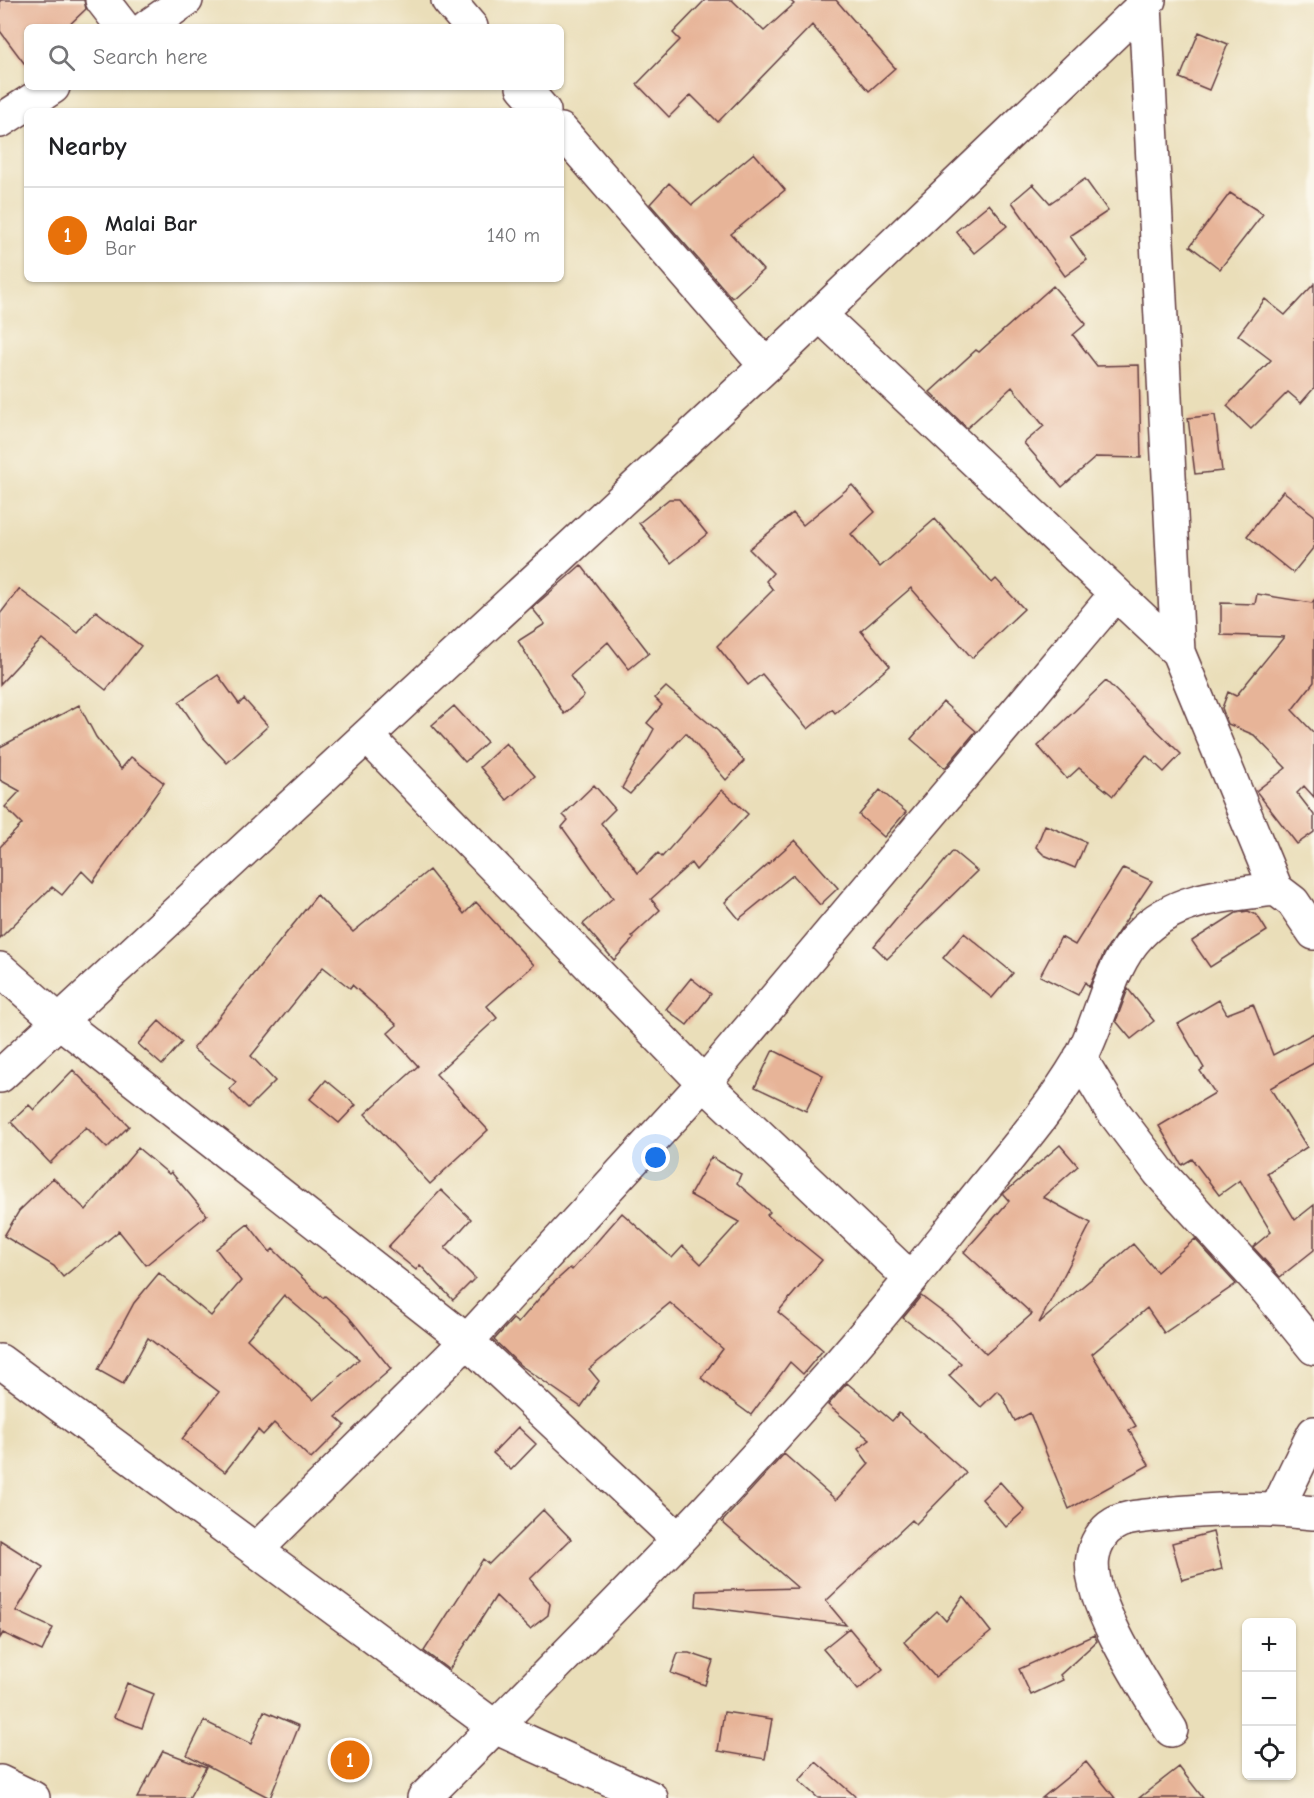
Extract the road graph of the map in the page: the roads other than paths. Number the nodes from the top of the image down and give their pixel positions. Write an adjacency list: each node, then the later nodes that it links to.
1 (102, 0): 5 (street)
2 (186, 0): 6 (street)
3 (448, 0): 7 (street)
4 (1147, 2): 13 (street); 16 (street)
5 (121, 24)
6 (151, 24)
7 (468, 24)
8 (48, 90): 11 (street)
9 (526, 90): 10 (street)
10 (542, 108)
11 (0, 121)
12 (564, 133): 14 (street)
13 (820, 315): 14 (street); 15 (street)
14 (766, 366): 17 (street)
15 (1116, 594): 16 (street); 24 (street)
16 (1178, 652): 18 (street)
17 (367, 736): 21 (street); 24 (street)
18 (1276, 889): 19 (street); 22 (street)
19 (1314, 931)
20 (0, 969): 21 (street)
21 (59, 1021): 23 (street); 26 (street)
22 (1080, 1058): 25 (street); 27 (street)
23 (0, 1076)
24 (704, 1083): 25 (street); 26 (street)
25 (911, 1279): 32 (street)
26 (467, 1341): 32 (street); 33 (street)
27 (1314, 1348)
28 (0, 1361): 33 (street)
29 (1314, 1433): 30 (street)
30 (1277, 1509): 31 (street); 35 (street)
31 (1314, 1513)
32 (678, 1539): 34 (street)
33 (256, 1550): 34 (street)
34 (495, 1727): 38 (street); 39 (street)
35 (1171, 1730)
36 (0, 1782): 37 (street)
37 (33, 1798)
38 (424, 1798)
39 (651, 1798)

